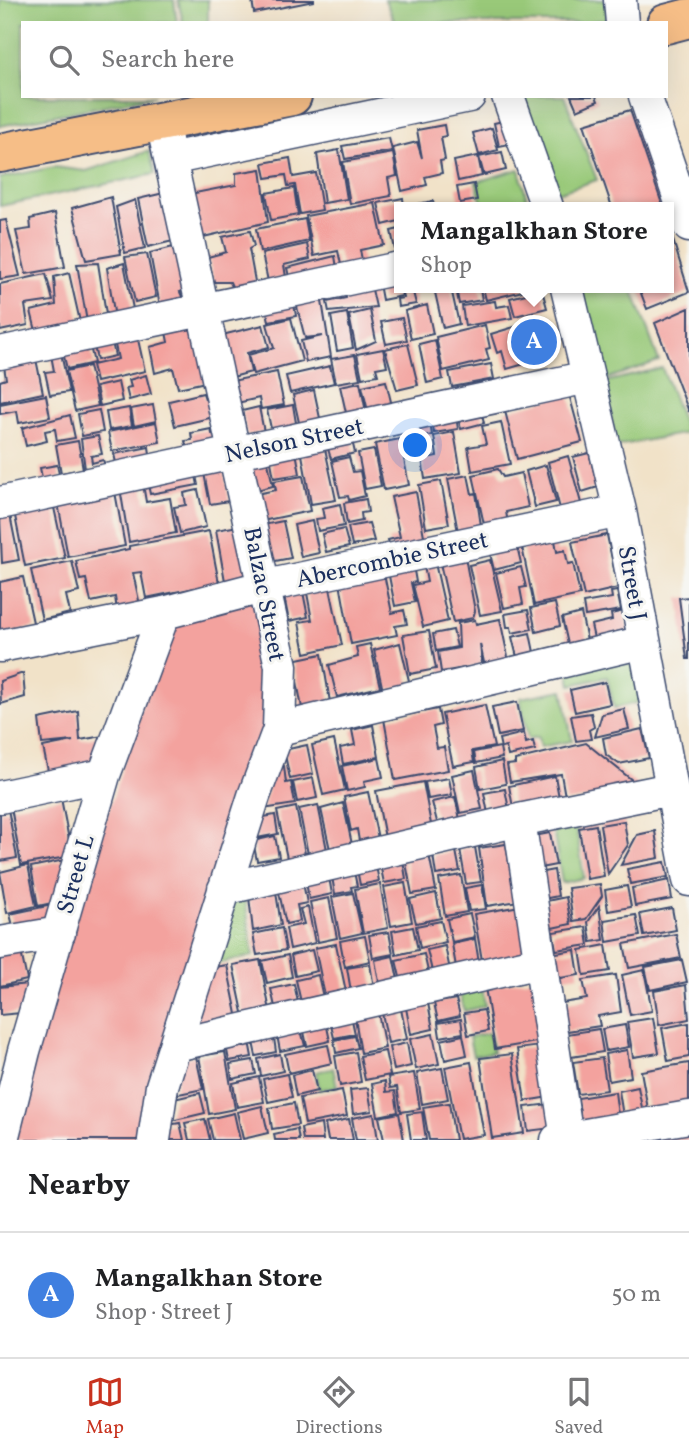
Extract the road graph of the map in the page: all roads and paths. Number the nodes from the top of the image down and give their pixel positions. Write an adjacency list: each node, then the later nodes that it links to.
1 (620, 0): 3 (street)
2 (689, 19): 4 (main road)
3 (622, 21)
4 (668, 24)
5 (282, 98): 9 (main road)
6 (460, 98): 11 (street)
7 (509, 98): 12 (street)
8 (646, 98): 13 (street)
9 (162, 122): 10 (main road); 11 (street, Balzac Street)
10 (0, 153)
11 (170, 159): 16 (street, Balzac Street)
12 (545, 202)
13 (689, 226)
14 (394, 269): 16 (street)
15 (568, 293): 18 (street, Street J)
16 (205, 311): 17 (street); 19 (street, Balzac Street)
17 (0, 353)
18 (588, 376): 19 (street, Nelson Street); 21 (street, Street J)
19 (235, 452): 20 (street, Nelson Street); 22 (street, Balzac Street)
20 (0, 503)
21 (620, 511): 22 (street, Abercombie Street); 24 (street, Street J)
22 (266, 586): 23 (street, Abercombie Street); 26 (street, Balzac Street)
23 (164, 613): 25 (street, Abercombie Street); 27 (street, Street L)
24 (644, 642): 26 (street); 28 (street, Street J)
25 (0, 646)
26 (279, 729): 32 (street, Balzac Street)
27 (104, 775): 29 (street); 33 (street, Street L)
28 (671, 789): 30 (street); 31 (street, Street J)
29 (0, 797)
30 (519, 820): 32 (street); 35 (street)
31 (689, 880)
32 (224, 889): 36 (street, Balzac Street)
33 (59, 933): 34 (street); 39 (street, Street L)
34 (0, 943)
35 (540, 962): 36 (street); 38 (street)
36 (176, 1045): 40 (street, Balzac Street)
37 (689, 1116): 38 (street)
38 (562, 1139)
39 (2, 1140)
40 (154, 1140)

